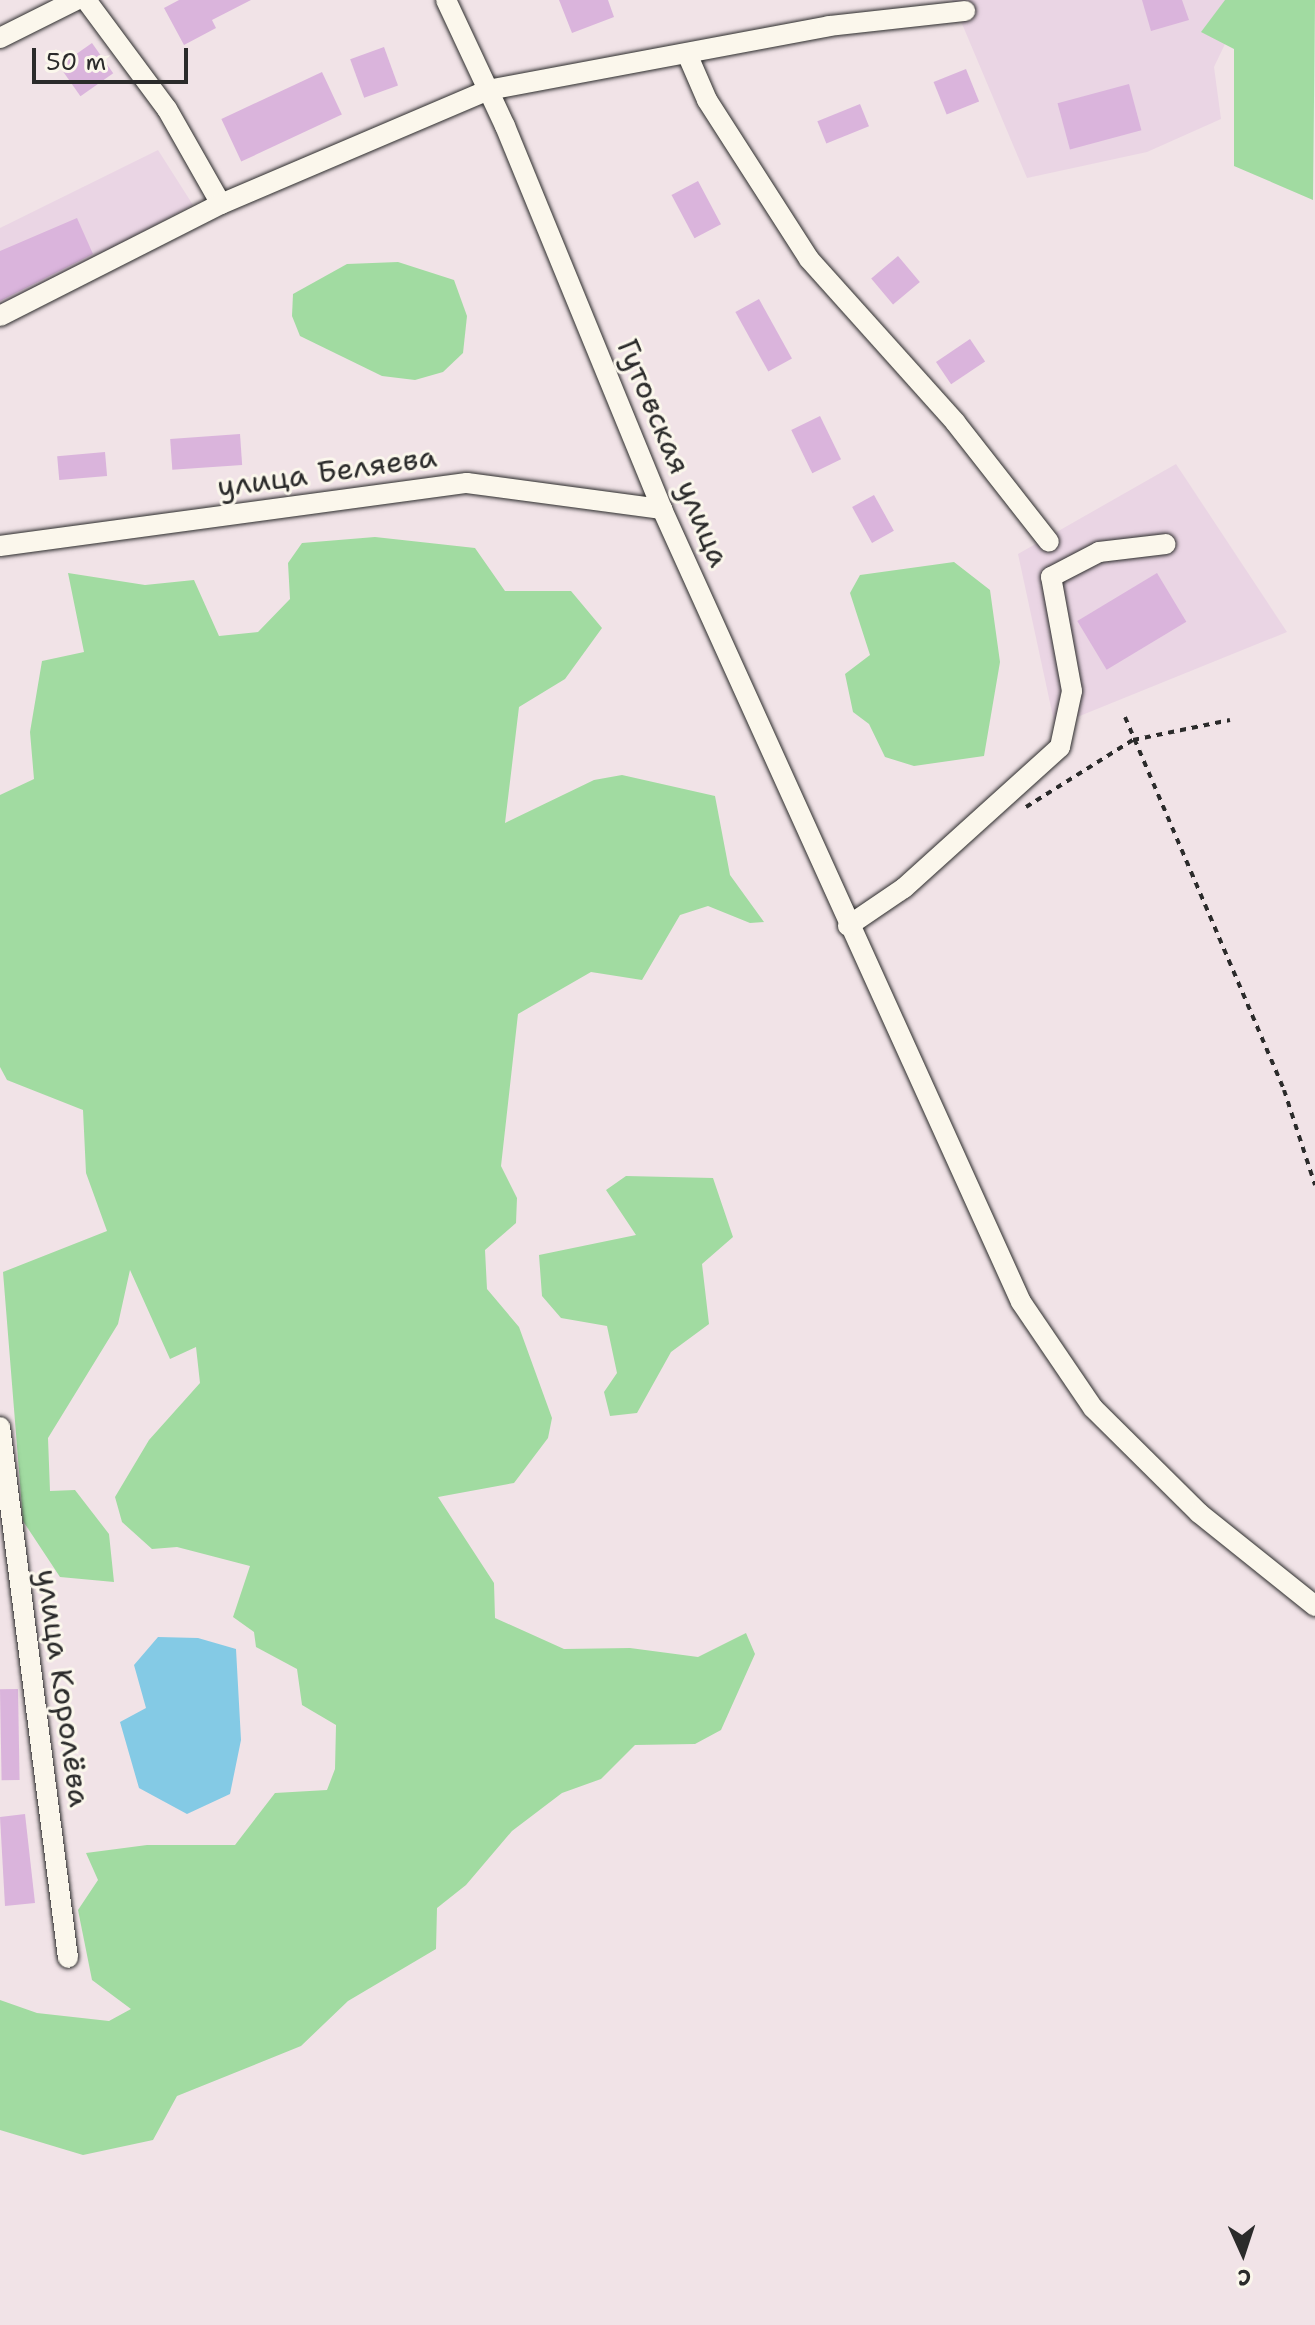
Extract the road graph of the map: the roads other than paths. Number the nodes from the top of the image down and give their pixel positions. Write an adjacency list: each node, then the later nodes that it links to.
1 (76, 0): 5 (street)
2 (86, 0): 8 (street)
3 (446, 0): 7 (street, Гутовская улица)
4 (965, 11): 6 (street)
5 (0, 38)
6 (688, 56): 7 (street); 11 (street)
7 (488, 90): 8 (street); 10 (street, Гутовская улица)
8 (221, 204): 9 (street)
9 (0, 316)
10 (662, 509): 13 (street, улица Беляева); 14 (street, Гутовская улица)
11 (1049, 542)
12 (1166, 544): 14 (street)
13 (0, 546)
14 (848, 926): 17 (street, Гутовская улица)
15 (0, 1427): 16 (street, улица Королёва)
16 (4, 1501): 18 (street, улица Королёва)
17 (1315, 1606)
18 (68, 1958)

